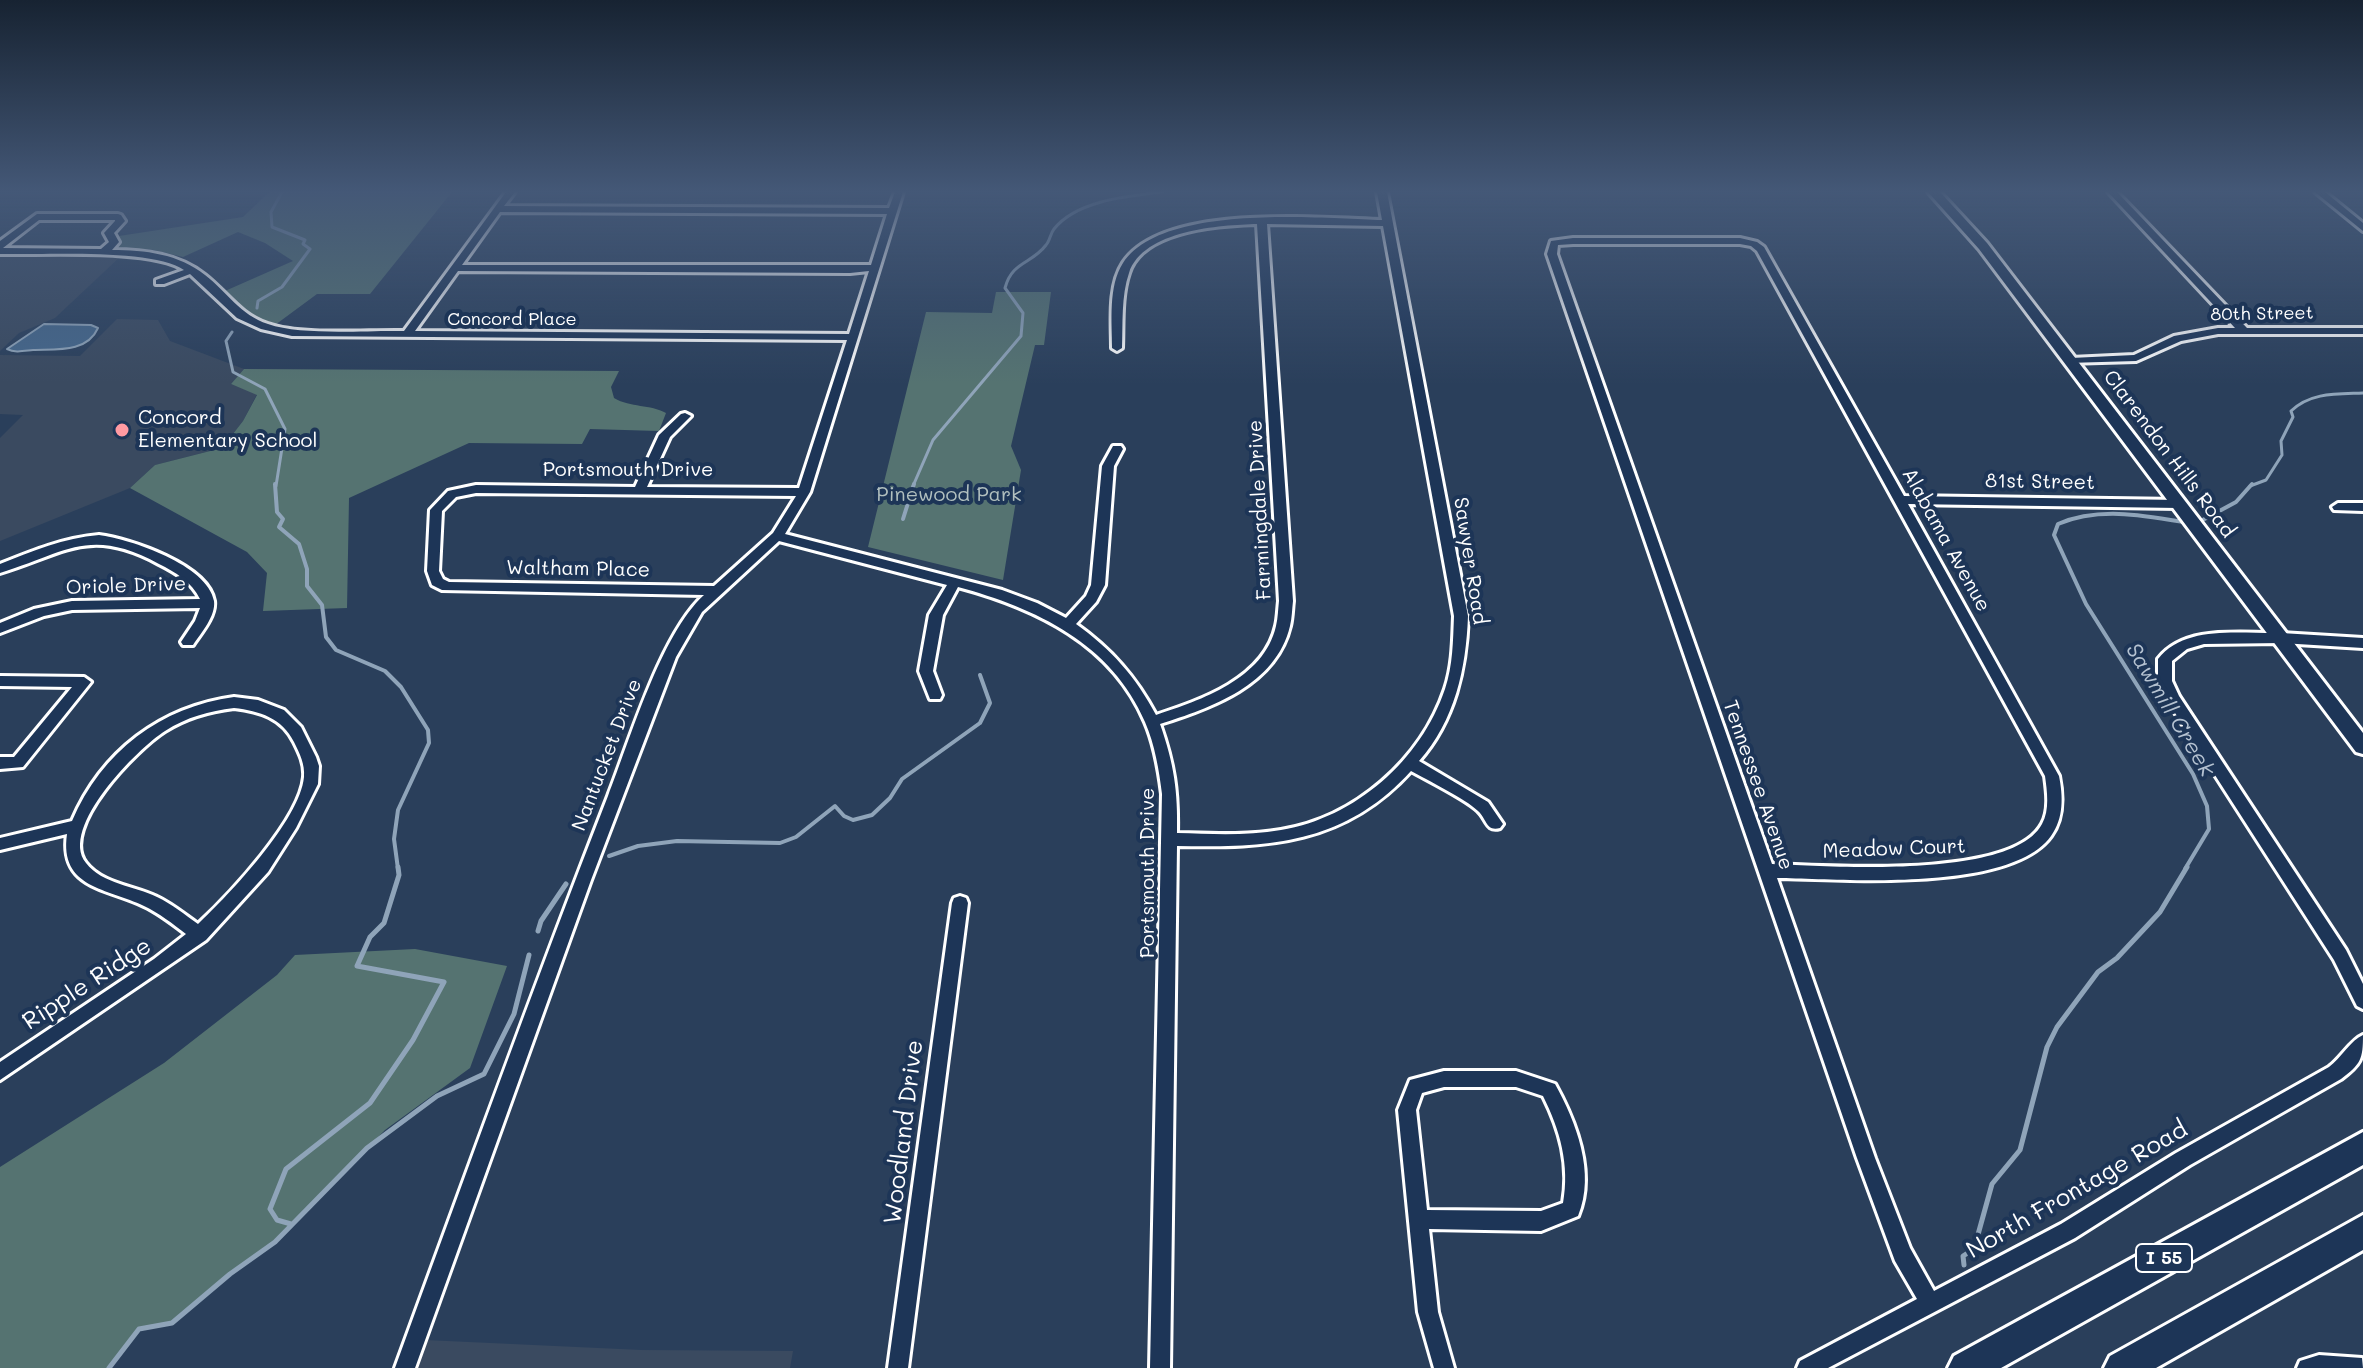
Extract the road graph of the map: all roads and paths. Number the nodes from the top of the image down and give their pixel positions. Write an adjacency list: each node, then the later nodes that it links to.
1 (160, 256): 13 (street, Concord Place)
2 (464, 256): 11 (street)
3 (879, 256): 12 (street, Nantucket Drive)
4 (1135, 256): 20 (street)
5 (1264, 256): 43 (street, Farmingdale Drive)
6 (1394, 256): 46 (street, Sawyer Road)
7 (1554, 256): 14 (street, Alabama Avenue)
8 (1765, 256): 26 (street, Alabama Avenue)
9 (1991, 256): 21 (street, Clarendon Hills Road)
10 (2173, 256): 16 (street)
11 (455, 268): 12 (street); 18 (street)
12 (875, 268): 19 (street, Nantucket Drive)
13 (192, 270): 15 (street); 18 (street, Concord Place)
14 (1559, 275): 52 (street, Tennessee Avenue)
15 (160, 282)
16 (2243, 330): 17 (street, 80th Street); 21 (street, 80th Street)
17 (2363, 331)
18 (407, 334): 19 (street, Concord Place)
19 (853, 337): 25 (street, Nantucket Drive)
20 (1117, 348)
21 (2071, 361): 27 (street, Clarendon Hills Road)
22 (685, 416): 24 (street)
23 (1117, 449): 36 (street)
24 (639, 490): 25 (street, Portsmouth Drive); 33 (street, Portsmouth Drive)
25 (804, 492): 30 (street, Nantucket Drive)
26 (1900, 500): 27 (street, 81st Street); 47 (street, Alabama Avenue)
27 (2179, 504): 38 (street, Clarendon Hills Road)
28 (2338, 507): 29 (street)
29 (2363, 507)
30 (777, 536): 32 (street, Portsmouth Drive); 34 (street, Nantucket Drive)
31 (0, 569): 35 (street)
32 (955, 582): 36 (street, Portsmouth Drive); 42 (street)
33 (442, 586): 34 (street, Waltham Place)
34 (714, 591): 62 (street, Nantucket Drive)
35 (208, 603): 37 (street, Oriole Drive); 39 (street)
36 (1068, 624): 43 (street, Portsmouth Drive)
37 (0, 628)
38 (2281, 638): 40 (street); 44 (street, Clarendon Hills Road); 55 (street)
39 (188, 642)
40 (2363, 643)
41 (0, 681): 45 (street)
42 (935, 695)
43 (1154, 721): 50 (street, Portsmouth Drive)
44 (2363, 747)
45 (0, 763)
46 (1410, 763): 48 (street); 50 (street, Sawyer Road)
47 (2052, 818): 52 (street, Meadow Court)
48 (1495, 824)
49 (76, 826): 51 (street); 54 (street); 54 (street, Ripple Ridge)
50 (1170, 839): 64 (street, Portsmouth Drive)
51 (0, 844)
52 (1766, 871): 61 (street, Tennessee Avenue)
53 (960, 903): 63 (street, Woodland Drive)
54 (200, 935): 57 (street, Ripple Ridge)
55 (2363, 1001)
56 (2363, 1043): 61 (street, North Frontage Road)
57 (0, 1072)
58 (2363, 1148): 67 (highway, I 55)
59 (1418, 1219): 59 (street); 65 (street)
60 (2363, 1232): 68 (highway)
61 (1930, 1303): 66 (street, North Frontage Road)
62 (405, 1368)
63 (898, 1368)
64 (1160, 1368)
65 (1444, 1368)
66 (1807, 1368)
67 (1966, 1368)
68 (2122, 1368)
69 (2307, 1368): 70 (street)
70 (2362, 1368)

